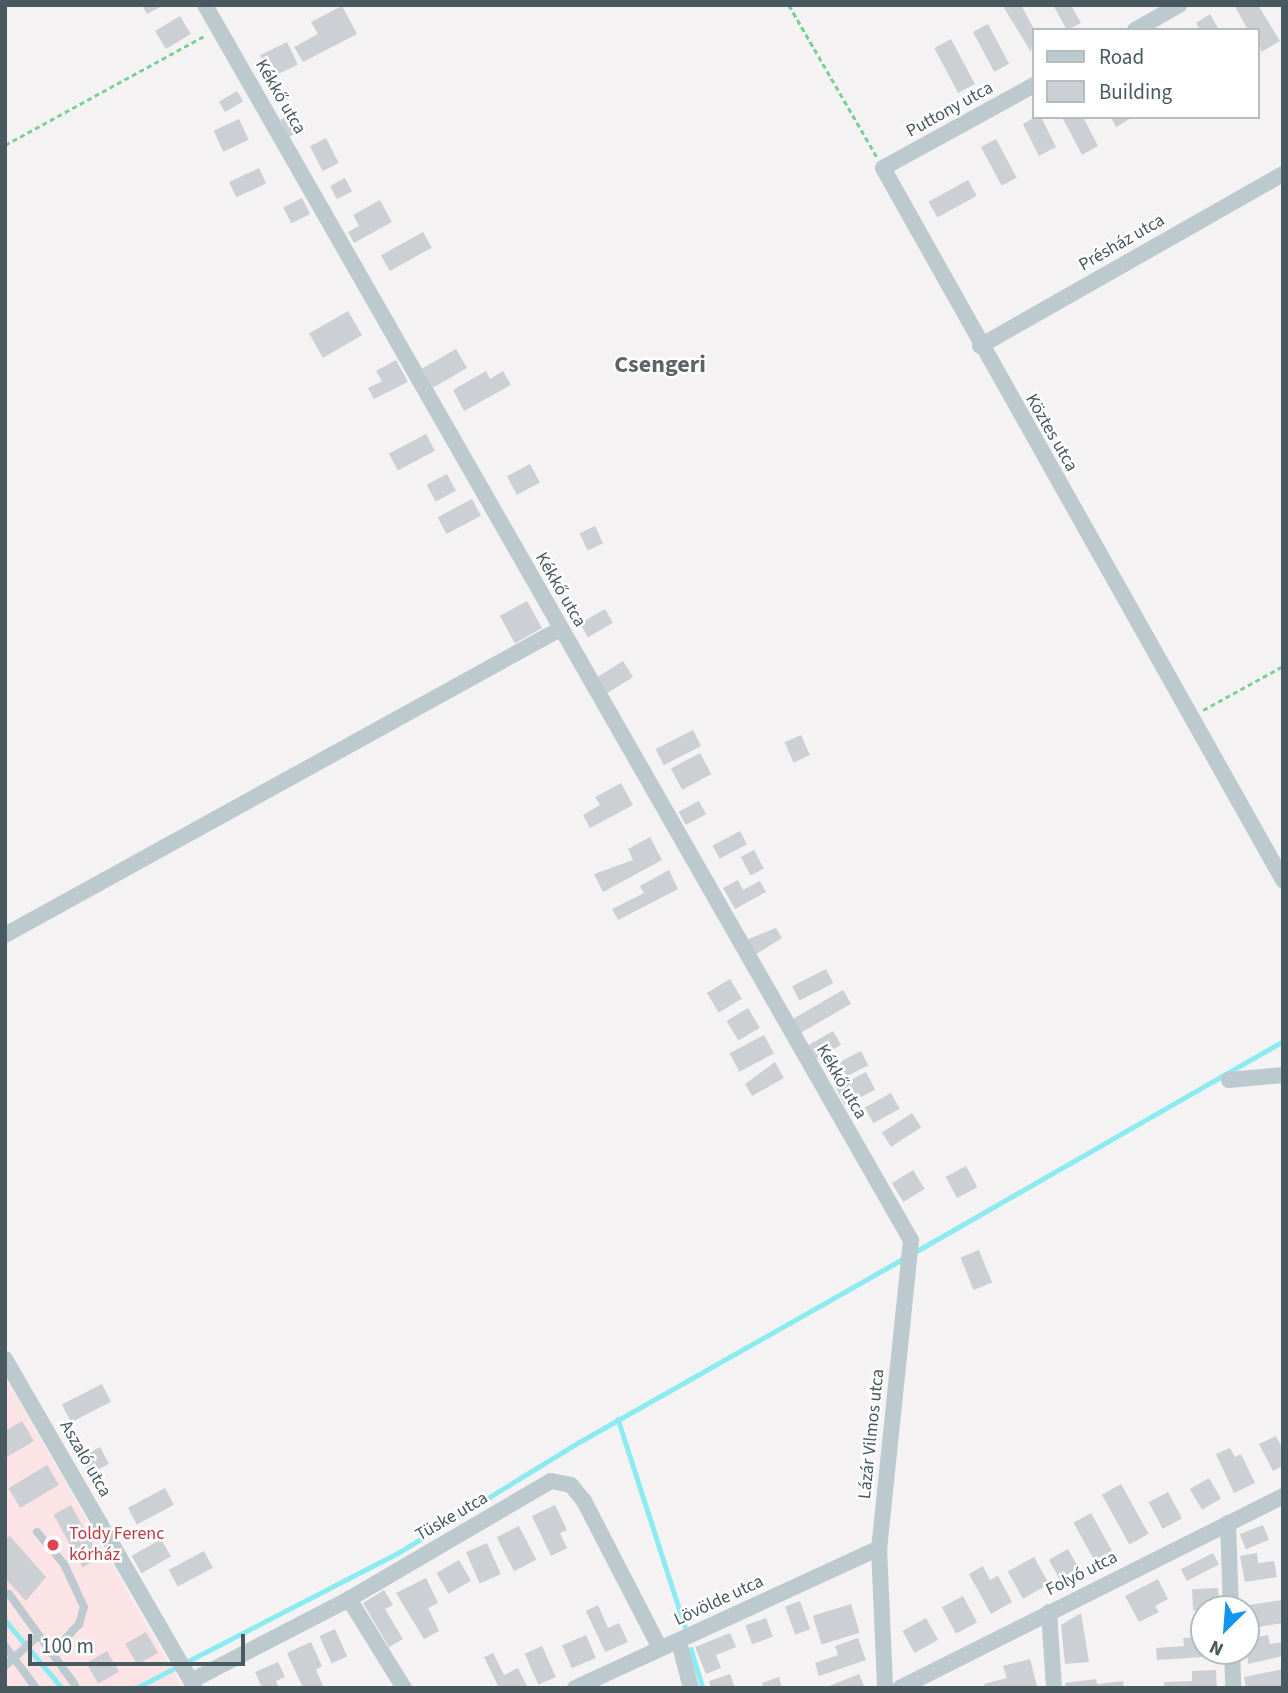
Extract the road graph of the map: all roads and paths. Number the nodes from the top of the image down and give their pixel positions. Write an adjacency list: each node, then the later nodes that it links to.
1 (205, 5): 4 (street, Kékkő utca)
2 (789, 5): 8 (path)
3 (1179, 5): 5 (street)
4 (219, 28): 7 (path); 11 (street, Kékkő utca)
5 (1139, 28)
6 (1032, 86): 8 (street, Puttony utca)
7 (5, 145)
8 (883, 168): 10 (street, Köztes utca)
9 (1283, 174): 10 (street, Présház utca)
10 (979, 346): 13 (street, Köztes utca)
11 (560, 629): 15 (street); 18 (street, Kékkő utca)
12 (1283, 666): 13 (path)
13 (1191, 717): 14 (street, Köztes utca)
14 (1283, 880)
15 (5, 935)
16 (1283, 1074): 17 (street)
17 (1229, 1080)
18 (882, 1194): 23 (street, Lázár Vilmos utca)
19 (5, 1359): 36 (street, Aszaló utca)
20 (1283, 1496): 21 (street, Folyó utca)
21 (1228, 1523): 25 (street); 27 (street, Folyó utca)
22 (37, 1532): 32 (lane)
23 (879, 1548): 29 (street, Lövölde utca); 42 (street, Lázár Vilmos utca)
24 (9, 1594): 28 (lane)
25 (1231, 1595)
26 (349, 1599): 31 (street, Tüske utca); 36 (street, Tüske utca); 39 (street)
27 (1049, 1612): 43 (street, Folyó utca); 44 (street)
28 (37, 1637): 32 (lane); 33 (lane)
29 (678, 1642): 31 (street, Lövölde utca); 41 (street)
30 (5, 1646): 33 (lane)
31 (660, 1648): 40 (street, Lövölde utca)
32 (52, 1653): 37 (lane)
33 (17, 1655): 35 (lane); 38 (lane)
34 (1232, 1665): 45 (street)
35 (5, 1666)
36 (191, 1681)
37 (75, 1685)
38 (37, 1688)
39 (404, 1688)
40 (575, 1688)
41 (691, 1688)
42 (885, 1688)
43 (900, 1688)
44 (1054, 1688)
45 (1233, 1688)

